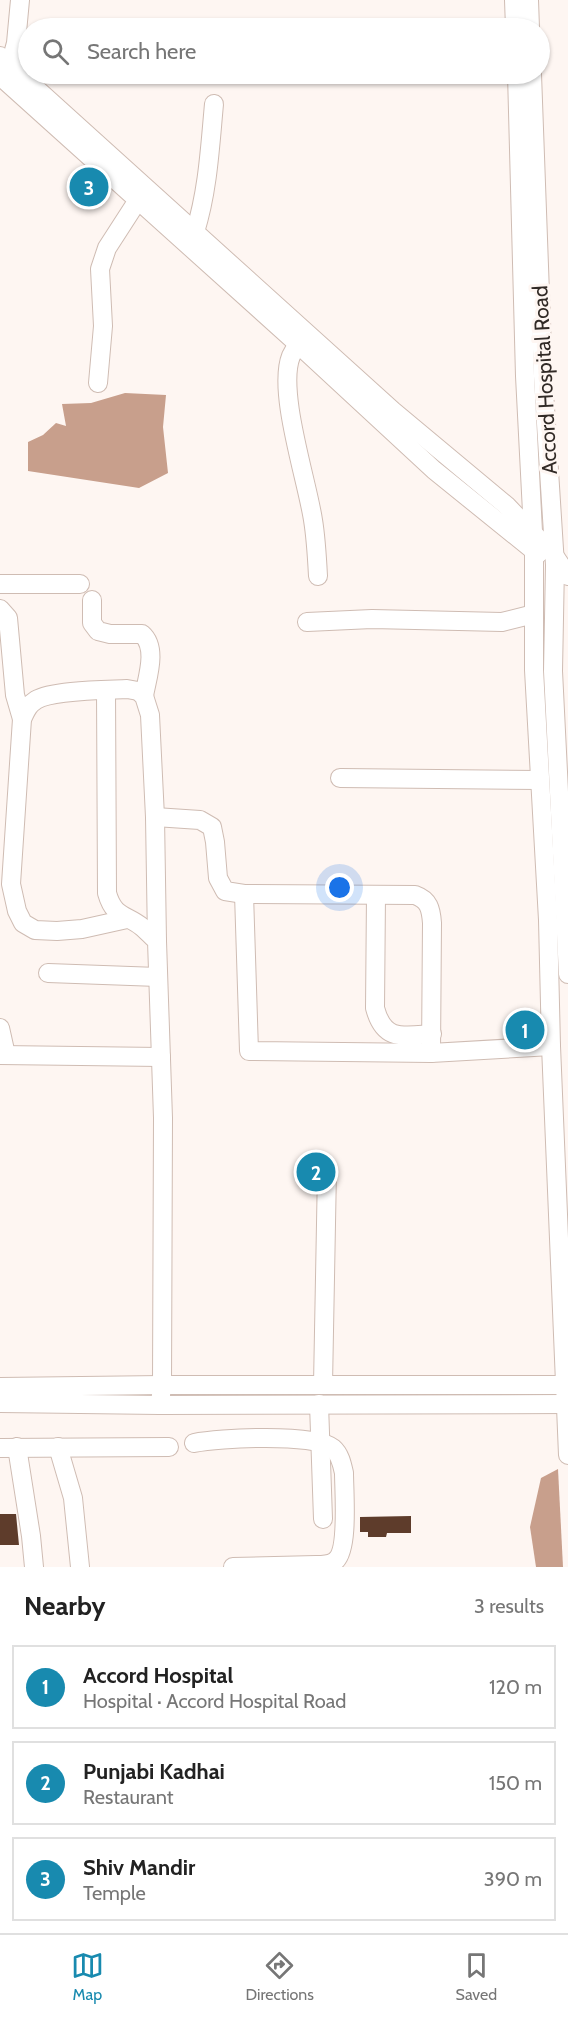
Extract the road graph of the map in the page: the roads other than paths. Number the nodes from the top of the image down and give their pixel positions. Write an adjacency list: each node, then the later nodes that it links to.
1 (20, 0): 4 (street)
2 (514, 0): 5 (street)
3 (529, 0): 6 (street)
4 (18, 18)
5 (515, 18)
6 (530, 18)
7 (18, 22): 8 (street)
8 (3, 66): 9 (street); 10 (street)
9 (18, 79)
10 (18, 81)
11 (21, 84): 16 (street)
12 (24, 84): 17 (street)
13 (517, 84): 20 (street)
14 (532, 84): 21 (street, Accord Hospital Road)
15 (214, 104): 17 (street)
16 (138, 200): 18 (street); 19 (street)
17 (195, 231): 20 (street)
18 (298, 344): 20 (street); 22 (street)
19 (98, 383)
20 (534, 542): 21 (street); 27 (street)
21 (560, 560): 42 (street, Accord Hospital Road)
22 (318, 576)
23 (0, 584): 24 (street)
24 (80, 584)
25 (92, 600): 30 (street)
26 (0, 609): 31 (street)
27 (534, 614): 28 (street); 34 (street)
28 (307, 622)
29 (106, 690): 30 (street); 32 (street); 39 (street)
30 (144, 696): 35 (street)
31 (8, 699): 32 (street)
32 (22, 719): 36 (street)
33 (340, 778): 34 (street)
34 (540, 780): 46 (street)
35 (155, 817): 37 (street); 40 (street)
36 (7, 834): 39 (street)
37 (244, 894): 38 (street); 47 (street)
38 (376, 895): 45 (street); 45 (street)
39 (127, 919): 40 (street)
40 (157, 941): 43 (street)
41 (48, 973): 43 (street)
42 (568, 974)
43 (158, 977): 49 (street)
44 (0, 1028): 48 (street)
45 (432, 1034): 47 (street)
46 (551, 1046): 47 (street); 50 (street)
47 (431, 1053)
48 (3, 1055): 49 (street)
49 (161, 1057): 52 (street)
50 (561, 1098): 54 (street)
51 (327, 1170): 53 (street)
52 (162, 1385): 53 (street); 55 (street); 59 (street)
53 (323, 1385): 54 (street)
54 (567, 1385): 58 (street)
55 (0, 1387)
56 (0, 1403): 59 (street)
57 (319, 1404): 58 (street); 59 (street); 61 (street)
58 (567, 1404): 65 (street)
59 (160, 1405)
60 (194, 1443): 61 (street)
61 (322, 1443): 66 (street); 69 (street)
62 (58, 1447): 63 (street); 64 (street); 68 (street)
63 (170, 1447)
64 (8, 1448): 67 (street)
65 (568, 1455)
66 (323, 1519)
67 (34, 1567)
68 (80, 1567)
69 (233, 1567)

